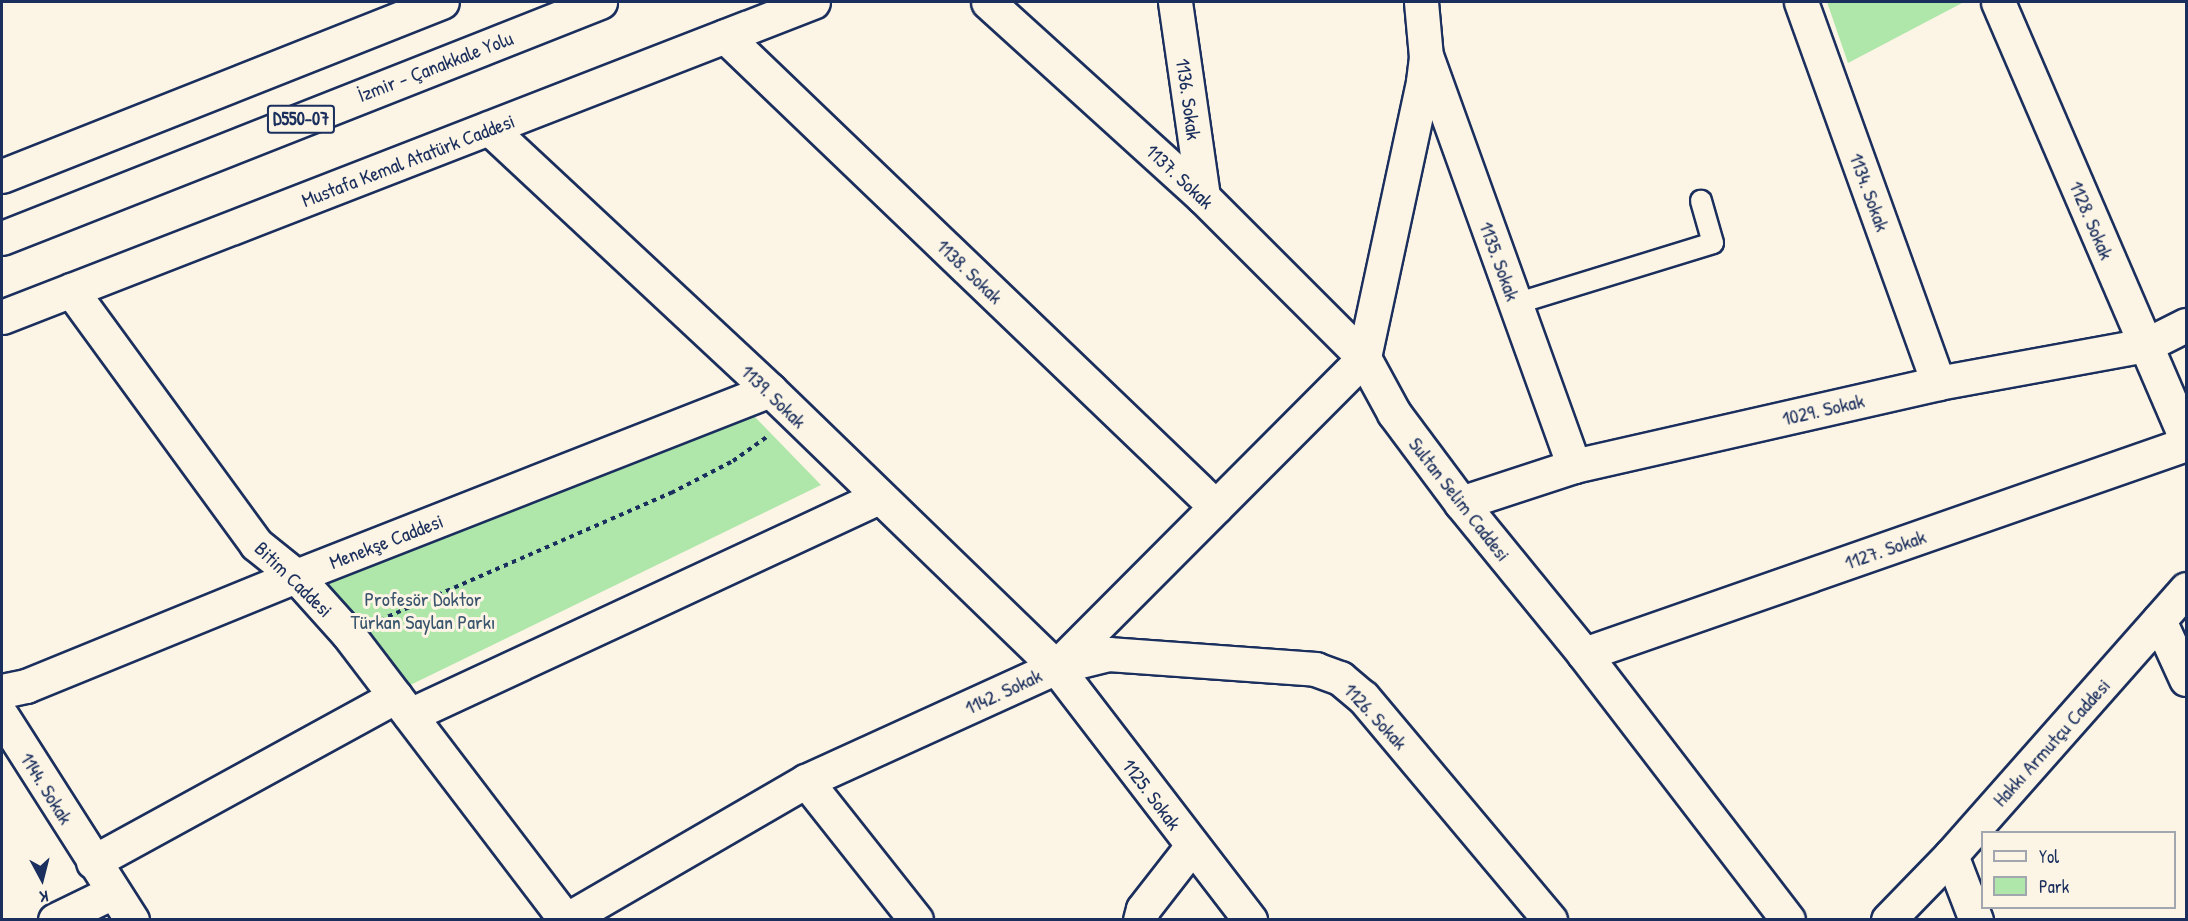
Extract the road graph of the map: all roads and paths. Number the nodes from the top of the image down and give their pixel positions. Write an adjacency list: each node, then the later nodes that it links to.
1 (442, 2): 12 (main road)
2 (600, 2): 15 (main road, İzmir - Çanakkale Yolu / D550-07)
3 (813, 2): 9 (main road, Mustafa Kemal Atatürk Caddesi)
4 (988, 2): 13 (main road, 1137. Sokak)
5 (1175, 2): 13 (main road, 1136. Sokak)
6 (1421, 2): 10 (main road)
7 (1801, 2): 22 (main road, 1134. Sokak)
8 (1998, 2): 20 (main road, 1128. Sokak)
9 (725, 36): 11 (main road, Mustafa Kemal Atatürk Caddesi); 30 (main road, 1138. Sokak)
10 (1426, 57): 17 (main road, 1135. Sokak); 21 (main road)
11 (489, 128): 16 (main road, Mustafa Kemal Atatürk Caddesi); 23 (main road, 1139. Sokak)
12 (2, 176)
13 (1203, 196): 21 (main road, 1137. Sokak)
14 (1701, 201): 17 (lane)
15 (2, 238)
16 (71, 290): 18 (main road, Mustafa Kemal Atatürk Caddesi); 31 (main road, Bitim Caddesi)
17 (1515, 304): 27 (main road, 1135. Sokak)
18 (2, 317)
19 (2187, 325): 20 (main road, 1029. Sokak)
20 (2146, 345): 22 (main road, 1029. Sokak); 25 (main road, 1128. Sokak)
21 (1364, 358): 29 (main road, Sultan Selim Caddesi); 30 (main road, 1142. Sokak)
22 (1938, 382): 27 (main road, 1029. Sokak)
23 (770, 390): 24 (main road, 1139. Sokak); 31 (main road, Menekşe Caddesi)
24 (795, 416): 28 (main road, 1139. Sokak); 34 (path)
25 (2187, 438)
26 (2187, 444): 35 (main road, 1127. Sokak)
27 (1574, 466): 29 (main road, 1029. Sokak)
28 (879, 497): 36 (main road, 1139. Sokak); 39 (main road)
29 (1461, 503): 35 (main road, Sultan Selim Caddesi)
30 (1216, 507): 36 (main road, 1142. Sokak)
31 (296, 576): 34 (main road, Bitim Caddesi); 38 (main road, Menekşe Caddesi)
32 (2187, 590): 33 (main road, Hakkı Armutçu Caddesi)
33 (2159, 620): 37 (main road); 43 (main road, Hakkı Armutçu Caddesi)
34 (348, 634): 39 (main road, Bitim Caddesi)
35 (1584, 654): 53 (main road, Sultan Selim Caddesi)
36 (1056, 667): 41 (main road, 1142. Sokak); 42 (main road, 1125. Sokak); 52 (main road, 1126. Sokak)
37 (2187, 679)
38 (2, 691)
39 (403, 705): 44 (main road); 48 (main road, Bitim Caddesi)
40 (2, 716): 44 (main road, 1144. Sokak)
41 (806, 781): 48 (main road, 1142. Sokak); 49 (main road)
42 (1192, 846): 50 (main road); 51 (main road, 1125. Sokak)
43 (1951, 855): 54 (main road, Hakkı Armutçu Caddesi); 55 (main road)
44 (93, 862): 45 (main road, 1144. Sokak)
45 (112, 892): 46 (main road); 47 (main road, 1144. Sokak)
46 (55, 920)
47 (132, 920)
48 (566, 920)
49 (916, 920)
50 (1140, 920)
51 (1250, 920)
52 (1550, 920)
53 (1788, 920)
54 (1888, 920)
55 (1976, 920)

